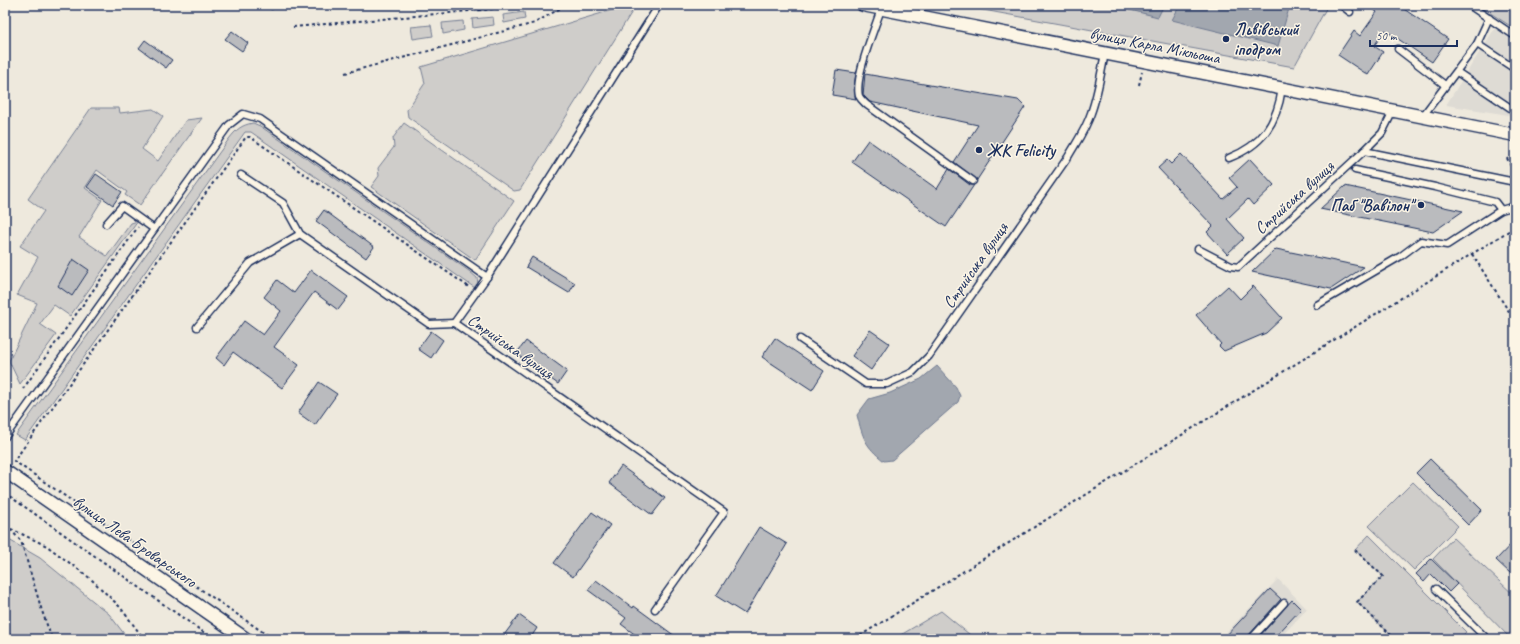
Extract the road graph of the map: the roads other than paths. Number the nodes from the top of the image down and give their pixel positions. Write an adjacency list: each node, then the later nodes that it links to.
1 (659, 5): 32 (lane, Стрийська вулиця)
2 (863, 5): 5 (street, вулиця Карла Мікльоша)
3 (1340, 5): 6 (lane)
4 (1469, 5): 7 (lane)
5 (881, 9): 11 (street, вулиця Карла Мікльоша); 24 (lane)
6 (1350, 12)
7 (1489, 18): 8 (lane); 9 (lane)
8 (1515, 36)
9 (1477, 44): 12 (lane); 13 (lane)
10 (1398, 49): 14 (lane)
11 (1105, 53): 15 (street, вулиця Карла Мікльоша); 36 (lane, Стрийська вулиця)
12 (1515, 69)
13 (1457, 72): 14 (lane); 16 (lane)
14 (1445, 85): 18 (lane)
15 (1282, 88): 17 (street, вулиця Карла Мікльоша); 21 (lane)
16 (1512, 109)
17 (1393, 111): 18 (street, вулиця Карла Мікльоша); 20 (lane, Стрийська вулиця)
18 (1422, 117): 19 (street, вулиця Карла Мікльоша)
19 (1514, 137)
20 (1364, 151): 25 (lane); 31 (lane, Стрийська вулиця)
21 (1229, 158)
22 (1355, 170): 27 (lane)
23 (241, 175): 30 (lane)
24 (973, 181)
25 (1515, 182)
26 (1515, 206): 27 (lane)
27 (1501, 210): 33 (lane)
28 (106, 224): 29 (lane)
29 (154, 229): 32 (lane); 37 (lane)
30 (300, 234): 34 (lane); 35 (lane)
31 (1198, 249)
32 (487, 277): 34 (lane, Стрийська вулиця)
33 (1317, 305)
34 (454, 323): 41 (lane, Стрийська вулиця)
35 (196, 327)
36 (800, 339)
37 (5, 437)
38 (5, 471): 42 (street, вулиця Лева Броварського)
39 (1436, 589): 44 (lane)
40 (1284, 602): 43 (lane)
41 (655, 609)
42 (246, 639)
43 (1251, 639)
44 (1487, 639)

